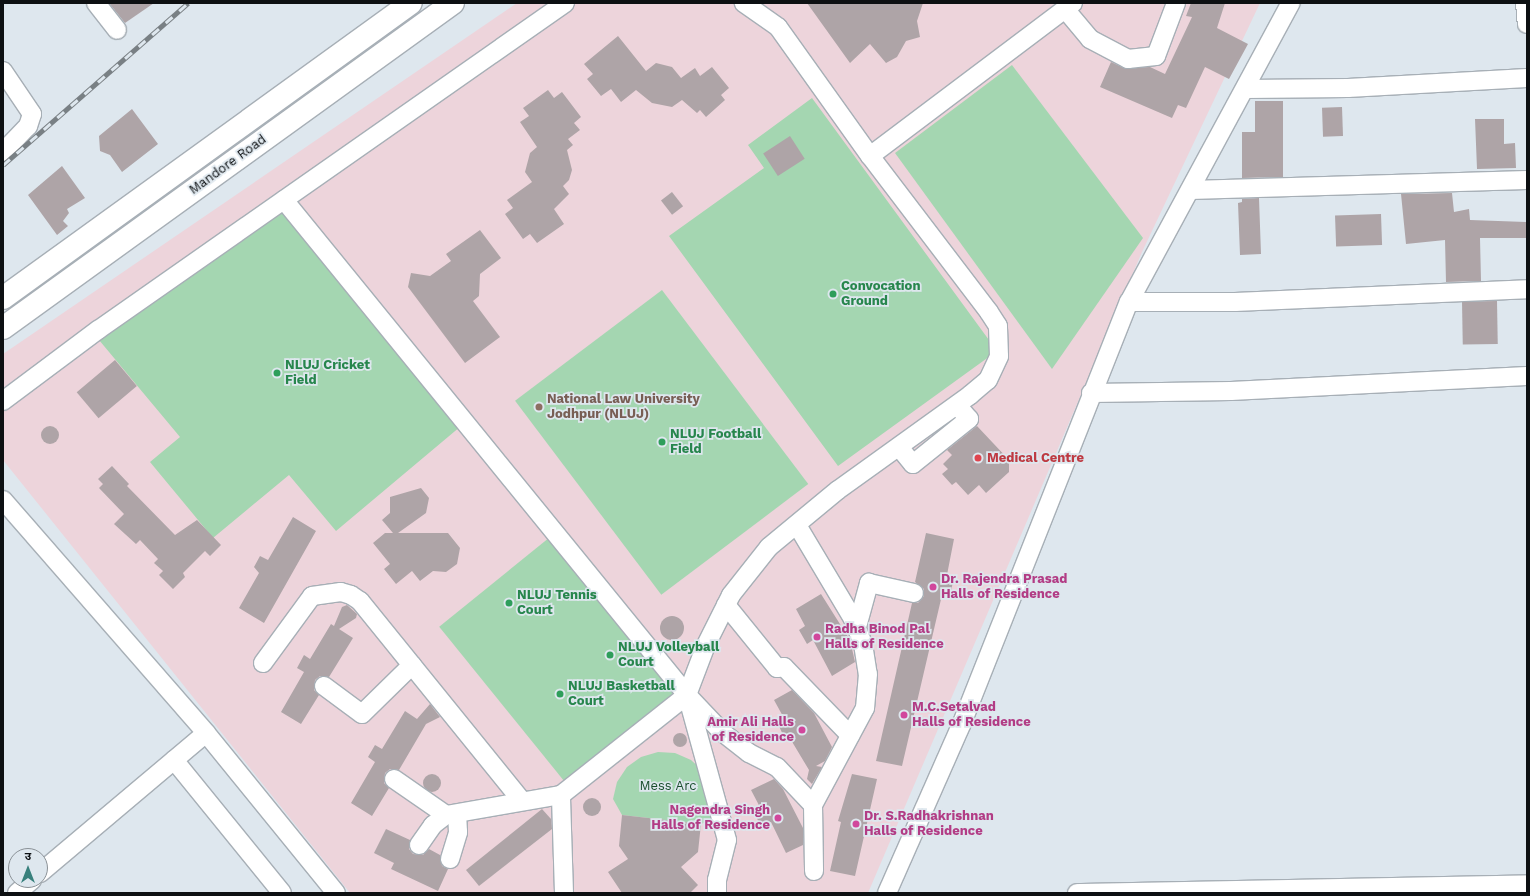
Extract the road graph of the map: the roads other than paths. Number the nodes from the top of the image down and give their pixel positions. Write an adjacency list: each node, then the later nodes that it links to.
1 (96, 3): 11 (street)
2 (411, 3): 21 (highway, Mandore Road)
3 (453, 3): 23 (highway, Mandore Road)
4 (565, 3): 19 (street)
5 (744, 3): 16 (street)
6 (1176, 3): 9 (street)
7 (1291, 3): 14 (street)
8 (1525, 3): 10 (street)
9 (1069, 6): 16 (street)
10 (1527, 24)
11 (117, 30)
12 (3, 71): 15 (street)
13 (1527, 78): 14 (street)
14 (1246, 89): 18 (street)
15 (3, 152)
16 (870, 156): 28 (street)
17 (1527, 180): 18 (street)
18 (1191, 190): 22 (street)
19 (284, 200): 26 (street); 35 (street)
20 (1527, 289): 22 (street)
21 (3, 298)
22 (1129, 302): 25 (street)
23 (3, 328)
24 (1527, 376): 25 (street)
25 (1091, 393): 53 (street)
26 (3, 401)
27 (3, 500): 36 (street)
28 (797, 525): 30 (street); 31 (street)
29 (914, 593): 31 (street)
30 (726, 605): 35 (street); 37 (street)
31 (857, 627): 37 (street)
32 (263, 663): 33 (street)
33 (412, 665): 34 (street); 41 (street)
34 (324, 686)
35 (687, 695): 40 (street); 42 (street); 52 (street)
36 (206, 733): 38 (street); 51 (street)
37 (850, 735): 42 (street)
38 (174, 760): 46 (street); 50 (street)
39 (394, 779): 43 (street)
40 (562, 795): 41 (street); 49 (street)
41 (522, 801): 43 (street)
42 (813, 805): 47 (street)
43 (452, 814): 44 (street); 45 (street)
44 (419, 845)
45 (450, 859)
46 (48, 867)
47 (814, 871)
48 (1527, 884): 54 (street)
49 (567, 889)
50 (282, 893)
51 (336, 893)
52 (717, 893)
53 (887, 893)
54 (1077, 893)

